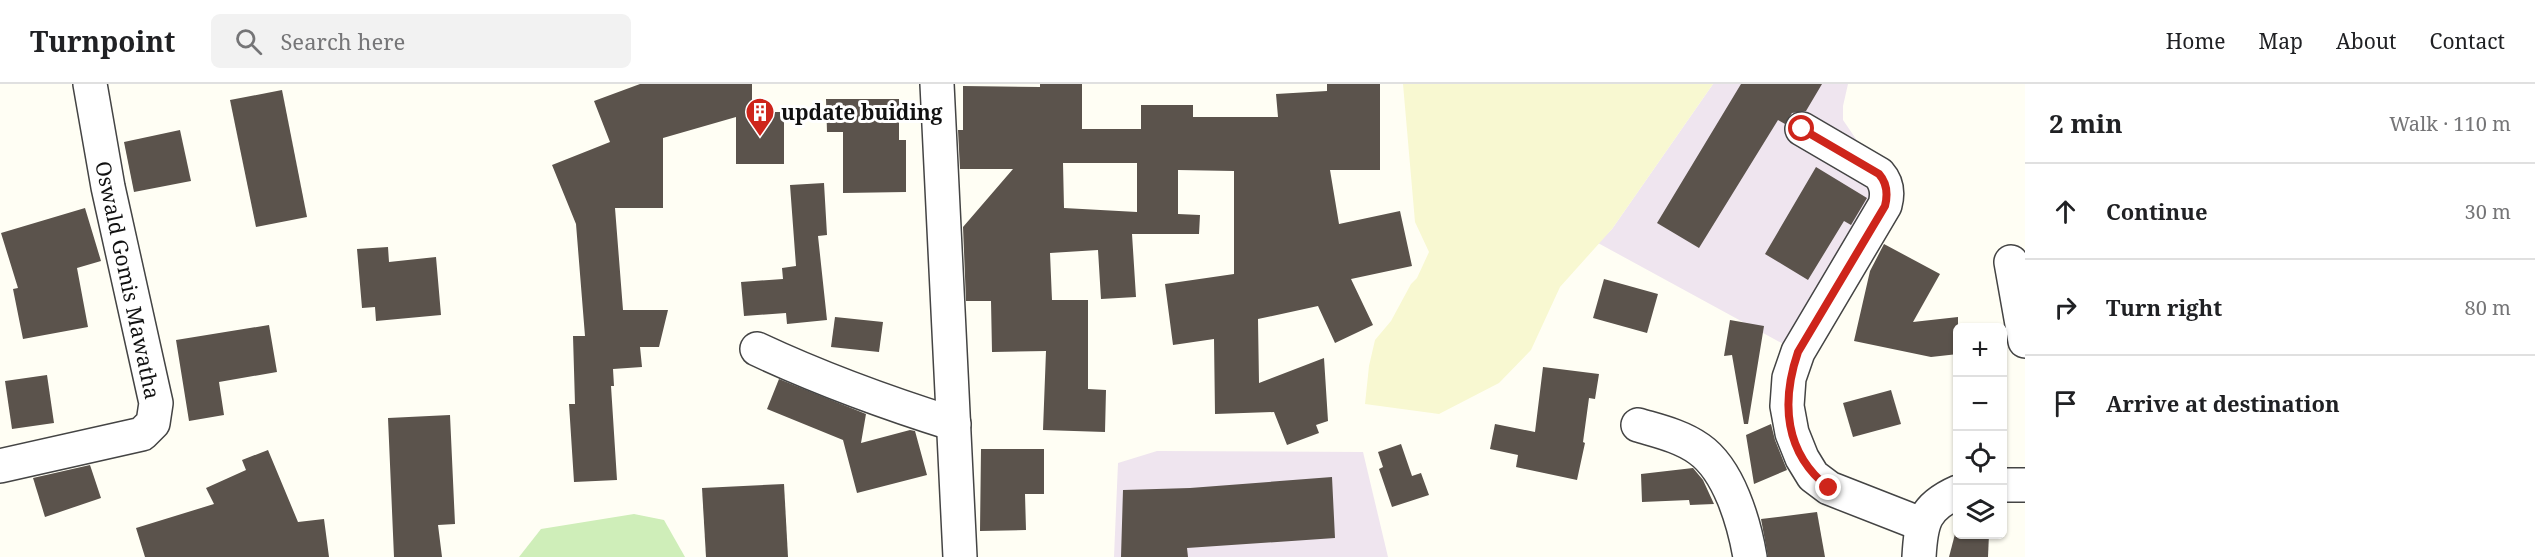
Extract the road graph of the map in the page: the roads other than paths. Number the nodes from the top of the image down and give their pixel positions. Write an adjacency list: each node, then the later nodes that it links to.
1 (90, 84): 9 (street, Oswald Gomis Mawatha)
2 (937, 84): 7 (street)
3 (1802, 129): 13 (street)
4 (2011, 262): 5 (street)
5 (2025, 340)
6 (757, 349): 7 (street)
7 (954, 424): 14 (street)
8 (1638, 425): 15 (street)
9 (0, 466)
10 (2007, 485): 11 (street)
11 (2025, 485)
12 (1953, 495): 13 (street)
13 (1922, 524): 16 (street)
14 (960, 557)
15 (1750, 557)
16 (1918, 557)

